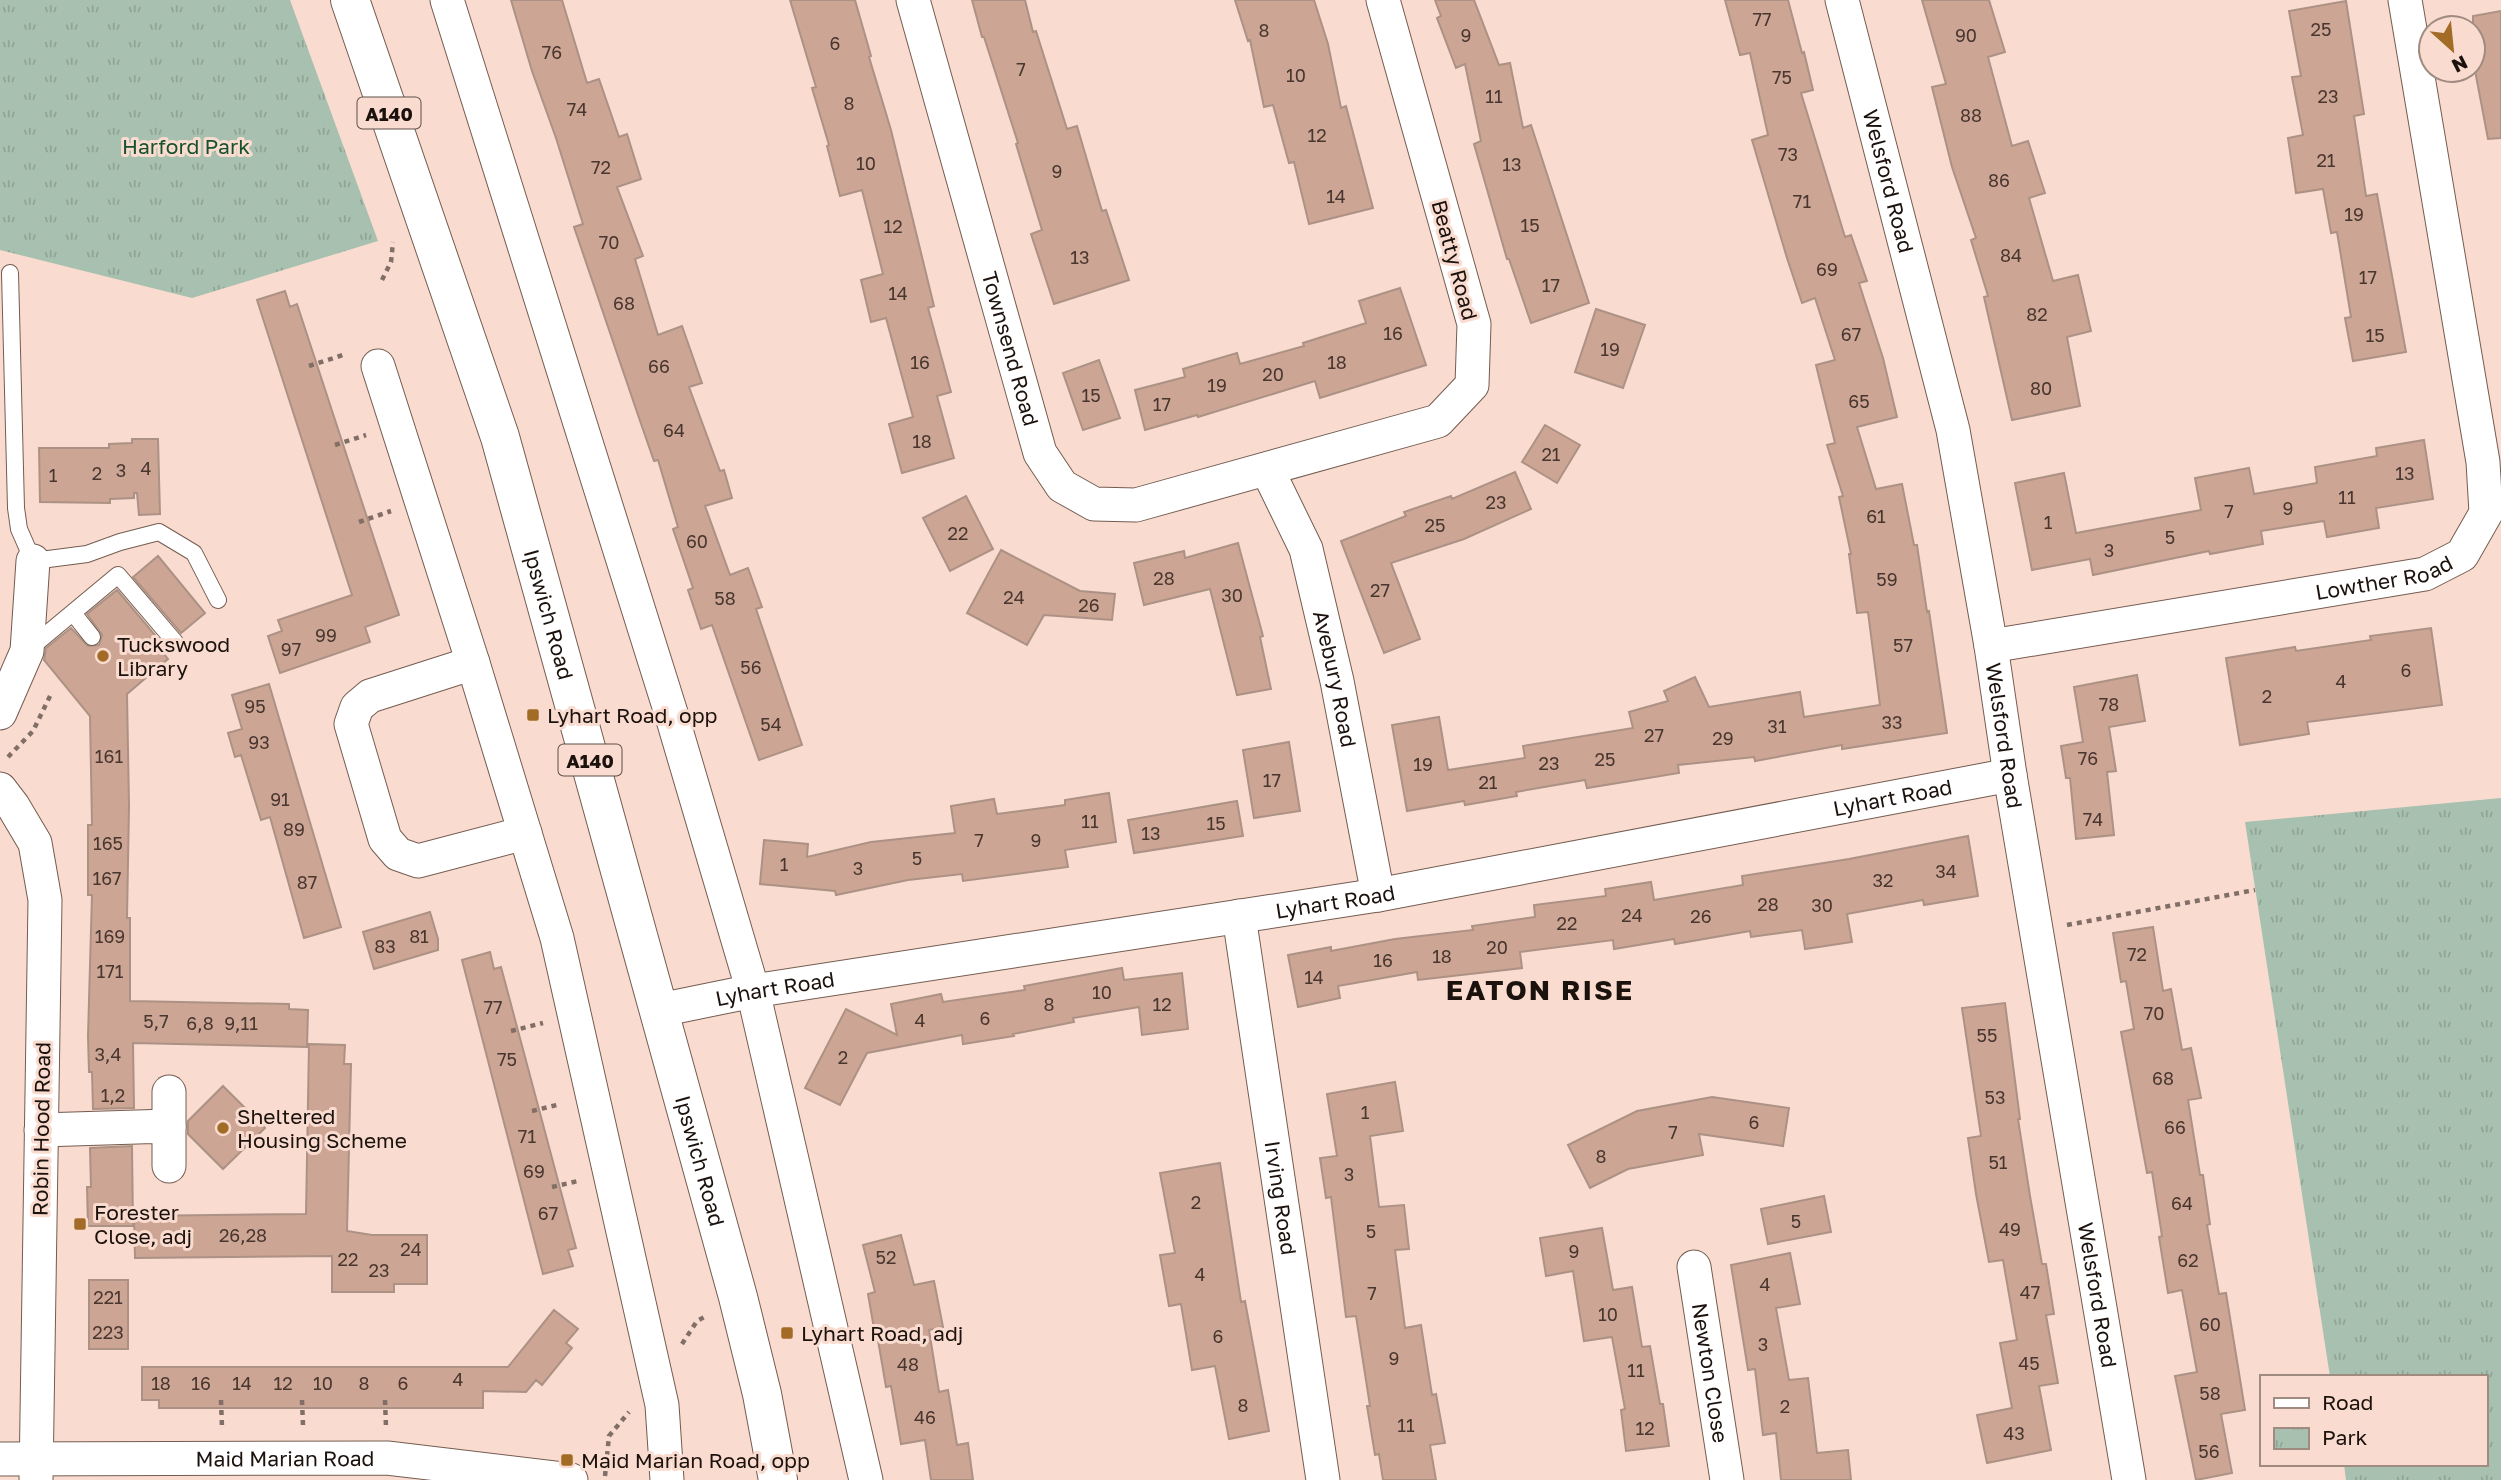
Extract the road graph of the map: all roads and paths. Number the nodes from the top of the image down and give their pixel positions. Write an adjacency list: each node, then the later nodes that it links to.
1 (350, 0): 31 (highway, Ipswich Road / A140)
2 (447, 0): 30 (street)
3 (913, 0): 13 (street, Townsend Road)
4 (1383, 0): 13 (street, Beatty Road)
5 (1842, 0): 19 (street, Welsford Road)
6 (2405, 0): 19 (street, Lowther Road)
7 (390, 234): 9 (path)
8 (10, 273): 14 (lane)
9 (382, 280)
10 (343, 355): 11 (path)
11 (309, 366)
12 (378, 366): 21 (street)
13 (1267, 469): 27 (street, Avebury Road)
14 (33, 561): 15 (lane); 20 (street)
15 (218, 600)
16 (73, 613): 17 (lane); 18 (lane); 20 (lane)
17 (92, 637)
18 (175, 642)
19 (1991, 646): 23 (street, Welsford Road)
20 (27, 651): 22 (street)
21 (473, 663): 25 (street); 25 (street)
22 (0, 713)
23 (2010, 775): 27 (street, Lyhart Road); 29 (street, Welsford Road)
24 (0, 789): 34 (street, Robin Hood Road)
25 (525, 833): 41 (street)
26 (2255, 890): 29 (path)
27 (1378, 895): 28 (street, Lyhart Road)
28 (1239, 916): 30 (street, Lyhart Road); 43 (street, Irving Road)
29 (2036, 931): 45 (street, Welsford Road)
30 (753, 991): 31 (street, Lyhart Road); 42 (street)
31 (660, 1010): 39 (highway, Ipswich Road / A140)
32 (169, 1092): 33 (street)
33 (169, 1126): 34 (street); 35 (street)
34 (41, 1130): 38 (street, Robin Hood Road)
35 (169, 1166)
36 (1694, 1267): 44 (street, Newton Close)
37 (0, 1459): 38 (street, Maid Marian Road)
38 (36, 1470): 40 (street, Maid Marian Road)
39 (774, 1479)
40 (571, 1480)
41 (667, 1480)
42 (866, 1480)
43 (1323, 1480)
44 (1727, 1480)
45 (2129, 1480)

